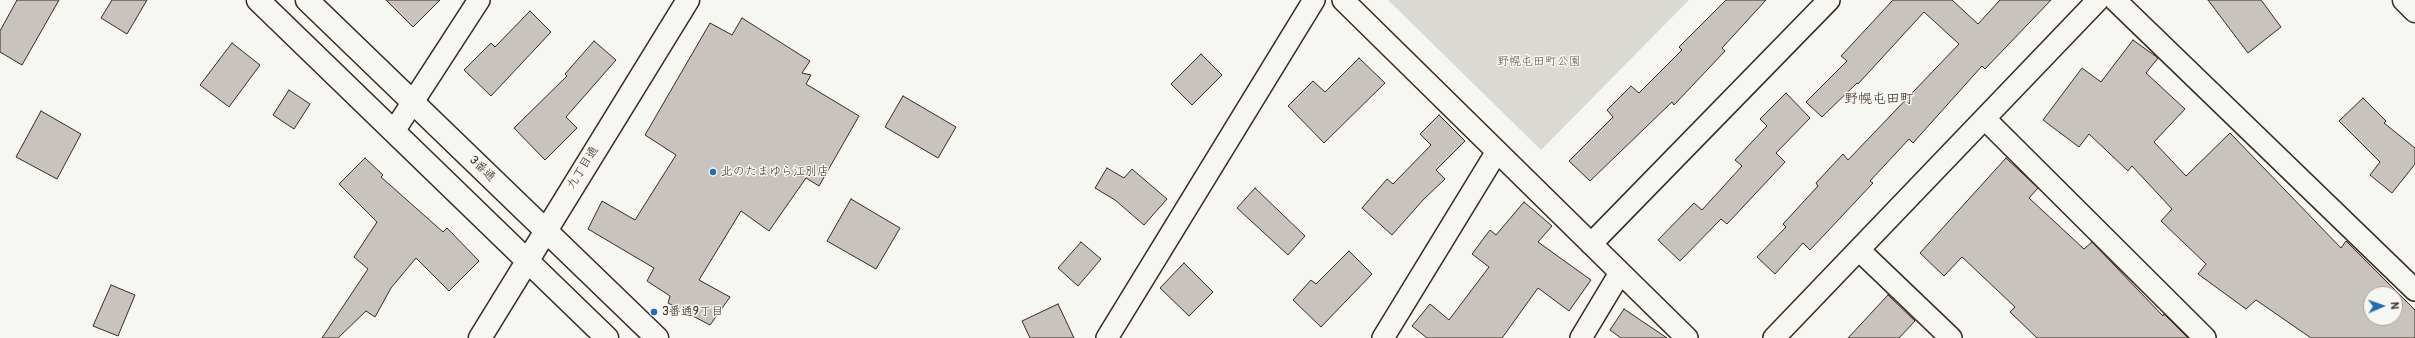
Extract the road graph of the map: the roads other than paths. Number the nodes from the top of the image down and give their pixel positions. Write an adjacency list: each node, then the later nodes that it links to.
1 (258, 0): 14 (street)
2 (308, 0): 12 (street, 3番通)
3 (479, 0): 12 (street)
4 (688, 0): 16 (street, 九丁目通)
5 (1314, 0): 25 (street)
6 (1343, 0): 15 (street)
7 (1828, 0): 17 (street)
8 (2098, 0): 13 (street)
9 (2115, 0): 21 (street)
10 (2404, 0): 11 (street)
11 (2415, 11)
12 (414, 103): 14 (street); 16 (street, 3番通)
13 (1984, 119): 18 (street); 31 (street)
14 (394, 131): 19 (street)
15 (1496, 153): 17 (street); 26 (street)
16 (545, 230): 19 (street, 九丁目通); 24 (street, 3番通)
17 (1591, 244): 20 (street)
18 (1859, 250): 29 (street); 30 (street)
19 (528, 261): 22 (street, 九丁目通); 23 (street)
20 (1620, 273): 27 (street); 28 (street)
21 (2415, 290)
22 (480, 338)
23 (606, 338)
24 (657, 338)
25 (1107, 338)
26 (1383, 338)
27 (1581, 338)
28 (1687, 338)
29 (1774, 338)
30 (1951, 338)
31 (2205, 338)

